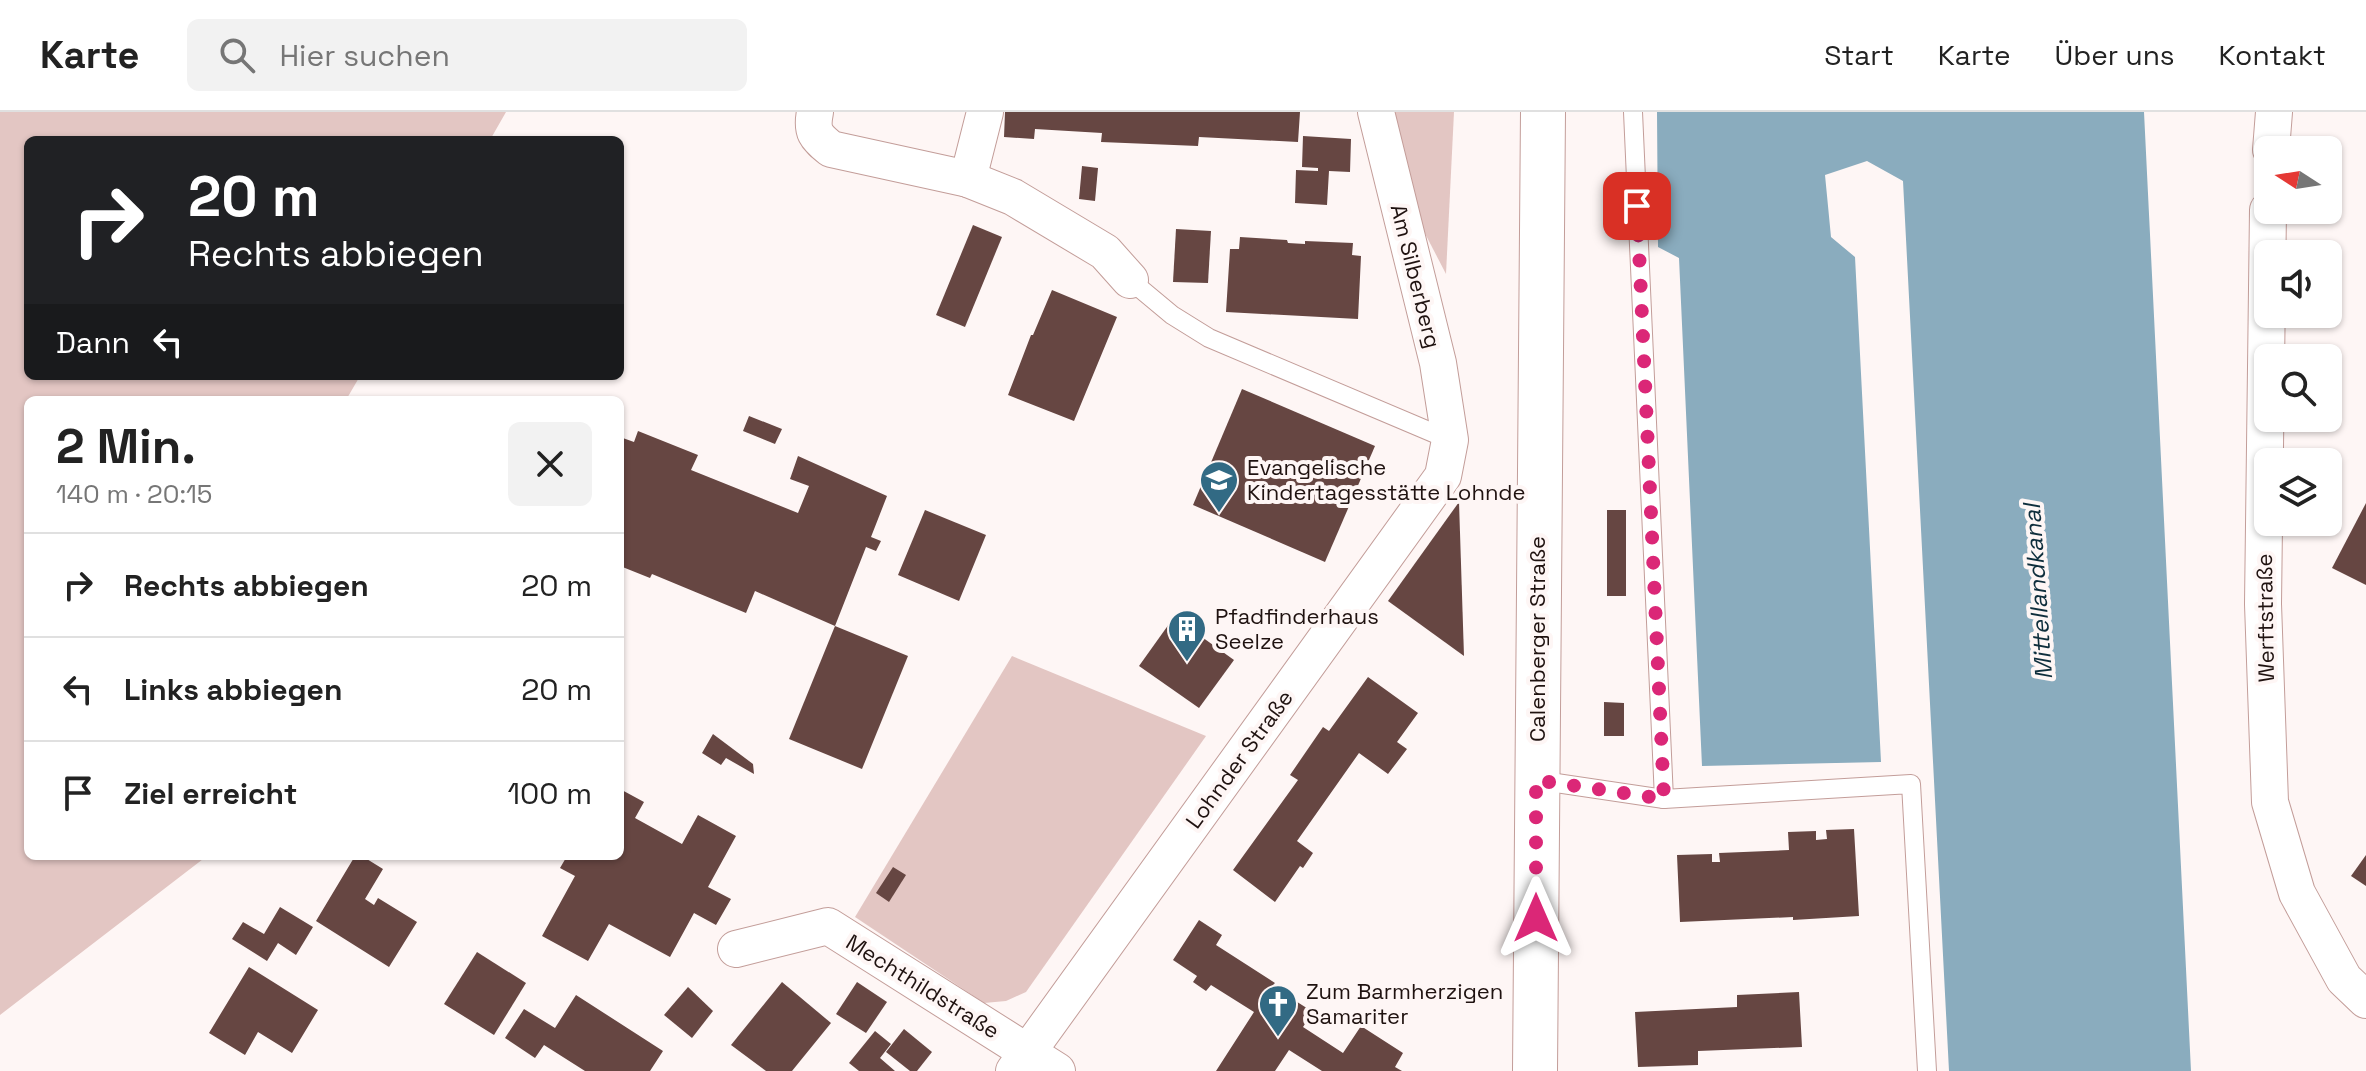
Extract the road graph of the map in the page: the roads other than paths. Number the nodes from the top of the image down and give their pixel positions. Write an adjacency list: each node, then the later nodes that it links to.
1 (815, 112): 8 (street)
2 (985, 112): 8 (street)
3 (1376, 112): 11 (street, Am Silberberg)
4 (1543, 112): 12 (street, Calenberger Straße)
5 (1633, 112): 13 (lane)
6 (2274, 112): 7 (street)
7 (2272, 136)
8 (968, 179): 10 (street)
9 (2268, 224): 15 (street, Werftstraße)
10 (1130, 280): 11 (lane)
11 (1450, 440): 16 (street, Lohnder Straße)
12 (1536, 780): 13 (lane); 17 (street, Calenberger Straße)
13 (1664, 799): 18 (lane)
14 (736, 949): 16 (street, Mechthildstraße)
15 (2366, 1000)
16 (1033, 1065)
17 (1535, 1071)
18 (1927, 1071)

